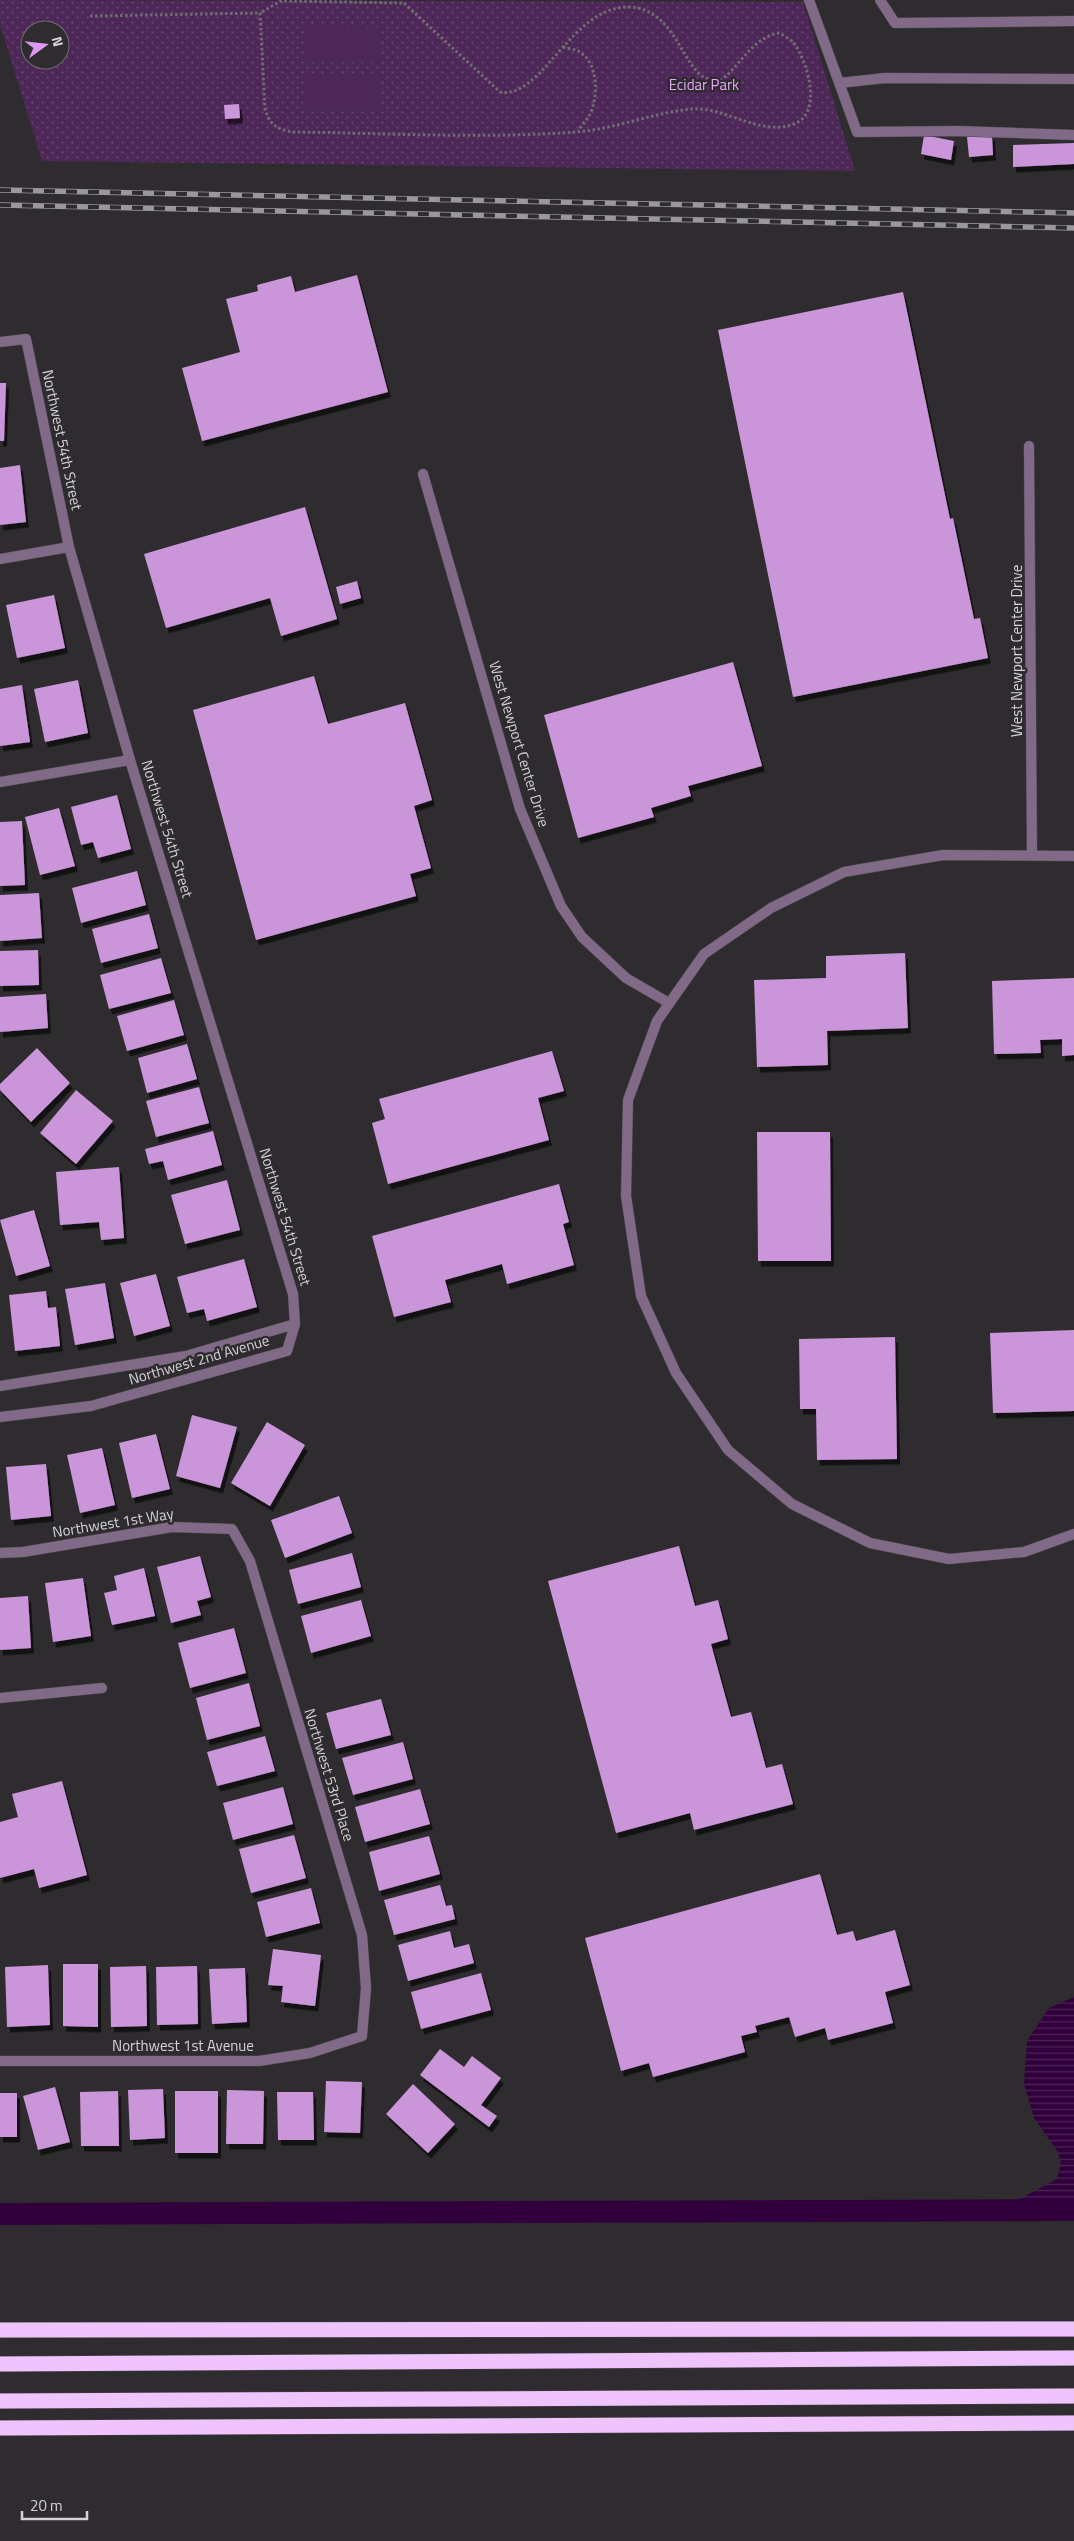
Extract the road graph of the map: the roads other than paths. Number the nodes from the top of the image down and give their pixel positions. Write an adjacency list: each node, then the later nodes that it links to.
1 (809, 0): 5 (street)
2 (880, 0): 3 (street)
3 (1074, 21)
4 (1074, 79): 5 (street)
5 (839, 83): 6 (street)
6 (1074, 135)
7 (0, 342): 10 (street, Northwest 54th Street)
8 (1029, 446): 14 (street, West Newport Center Drive)
9 (423, 474): 16 (street, West Newport Center Drive)
10 (69, 547): 11 (street); 12 (street, Northwest 54th Street)
11 (0, 559)
12 (130, 760): 13 (street); 17 (street, Northwest 54th Street)
13 (0, 782)
14 (1032, 855): 15 (street); 16 (street)
15 (1074, 856)
16 (670, 1003): 21 (street)
17 (295, 1324): 18 (street, Northwest 2nd Avenue); 19 (street, Northwest 2nd Avenue)
18 (0, 1386)
19 (0, 1417)
20 (232, 1529): 22 (street, Northwest 1st Way); 25 (street, Northwest 53rd Place)
21 (1074, 1534)
22 (0, 1553)
23 (102, 1688): 24 (street)
24 (0, 1698)
25 (362, 2036): 26 (street, Northwest 1st Avenue)
26 (0, 2061)
27 (1074, 2329): 28 (highway)
28 (0, 2330)
29 (1074, 2358): 30 (highway)
30 (0, 2364)
31 (1074, 2396): 32 (highway)
32 (0, 2402)
33 (1074, 2423): 34 (highway)
34 (0, 2428)

